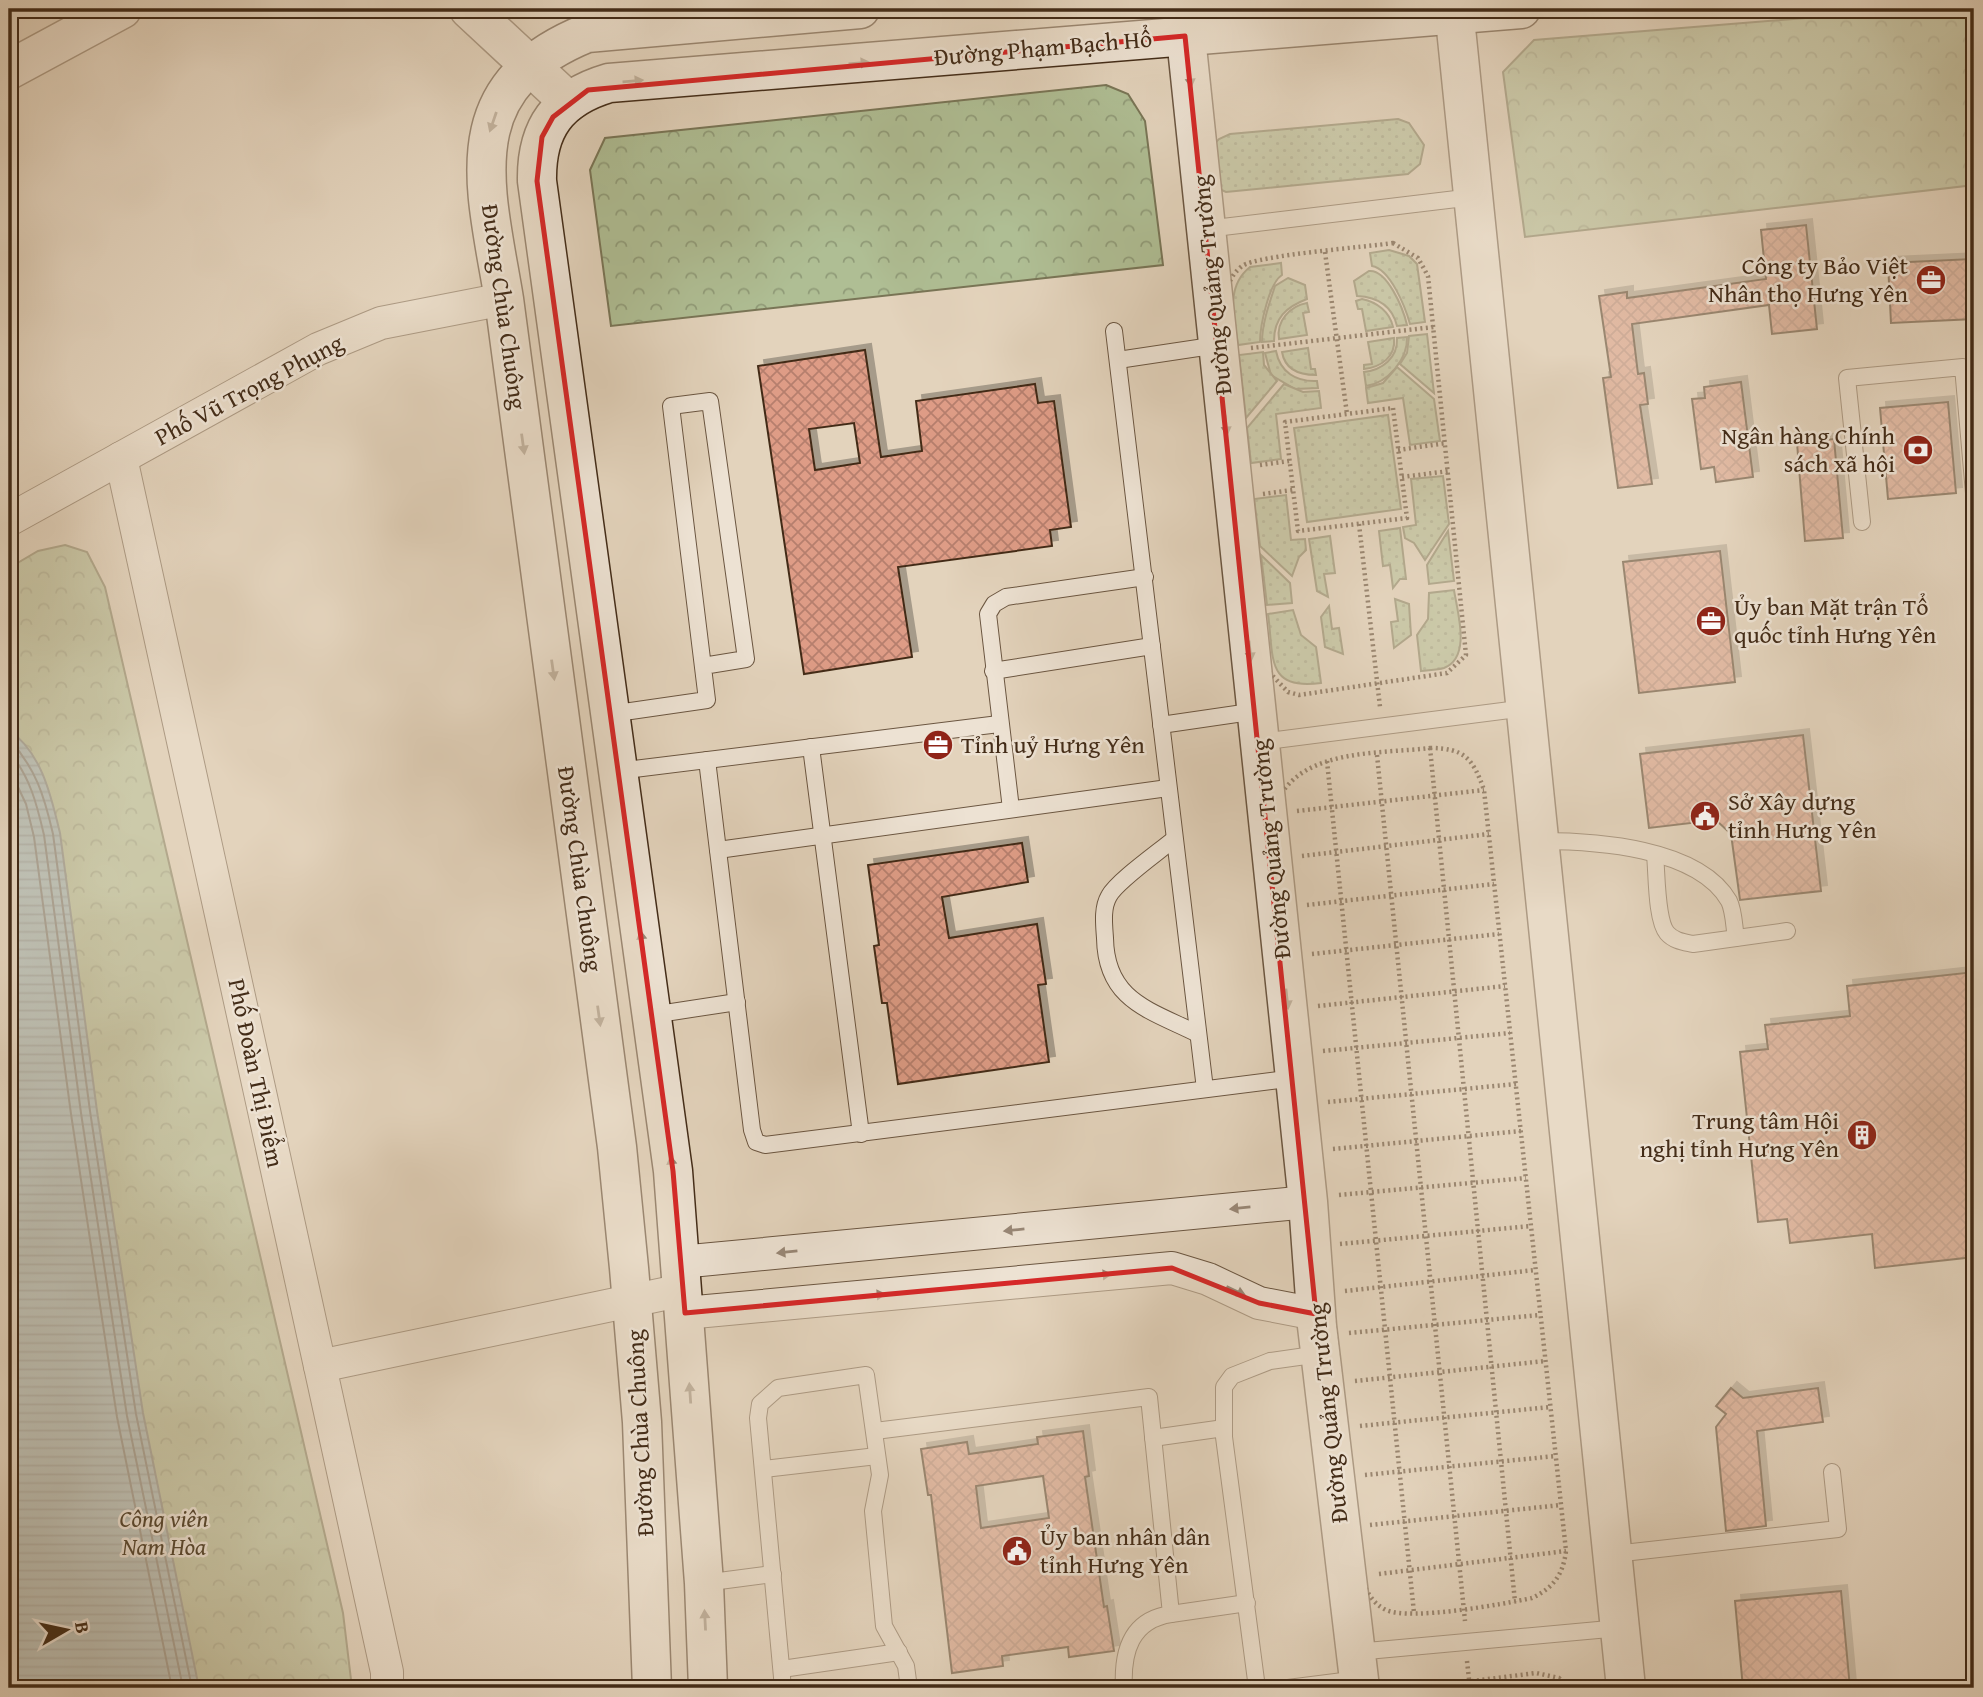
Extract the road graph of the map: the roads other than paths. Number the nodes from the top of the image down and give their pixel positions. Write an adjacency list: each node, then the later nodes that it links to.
1 (122, 9): 8 (main road)
2 (469, 9): 7 (main road)
3 (860, 9): 7 (main road)
4 (1521, 9): 5 (main road, Đường Phạm Bạch Hổ)
5 (1454, 12): 6 (main road, Đường Phạm Bạch Hổ); 10 (main road)
6 (1184, 22): 9 (main road, Đường Phạm Bạch Hổ, one-way to 6); 11 (main road, Đường Quảng Trường, one-way to 11)
7 (529, 65): 9 (main road); 12 (main road, Đường Chùa Chuông, one-way to 12)
8 (9, 70)
9 (569, 102): 25 (main road, Đường Chùa Chuông)
10 (1473, 197): 11 (lane); 24 (main road)
11 (1206, 229): 14 (main road, Đường Quảng Trường)
12 (504, 299): 16 (street, Phố Vũ Trọng Phụng); 39 (main road, Đường Chùa Chuông, one-way to 39)
13 (1114, 331): 15 (lane)
14 (1225, 348): 15 (lane); 28 (main road, Đường Quảng Trường, one-way to 28)
15 (1118, 360): 20 (lane)
16 (121, 458): 18 (street, Phố Vũ Trọng Phụng); 53 (street, Phố Đoàn Thị Điểm)
17 (1974, 493): 19 (lane)
18 (9, 520)
19 (1862, 522)
20 (1144, 577): 21 (lane); 23 (lane)
21 (1152, 646): 23 (lane); 27 (lane)
22 (703, 666): 22 (lane); 25 (lane)
23 (993, 671): 26 (lane)
24 (1526, 708): 28 (lane); 36 (main road)
25 (610, 715): 31 (main road, Đường Chùa Chuông)
26 (999, 723): 29 (lane); 33 (lane)
27 (1161, 726): 28 (lane); 32 (lane)
28 (1258, 727): 46 (main road, Đường Quảng Trường, one-way to 46)
29 (811, 747): 30 (lane); 34 (lane)
30 (707, 760): 31 (lane); 38 (lane)
31 (618, 771): 37 (main road, Đường Chùa Chuông)
32 (1168, 788): 33 (lane); 35 (lane)
33 (1011, 809): 34 (lane)
34 (822, 836): 38 (lane); 48 (lane)
35 (1174, 839): 45 (lane); 45 (lane)
36 (1540, 841): 40 (lane); 60 (main road)
37 (628, 842): 39 (main road); 44 (main road, Đường Chùa Chuông, one-way to 37)
38 (718, 849): 43 (lane)
39 (577, 850): 51 (main road, Đường Chùa Chuông, one-way to 51)
40 (1655, 855): 42 (lane); 42 (lane)
41 (1787, 932): 42 (lane)
42 (1736, 938)
43 (737, 1002): 44 (lane); 48 (lane)
44 (652, 1015): 50 (main road, Đường Chùa Chuông, one-way to 44)
45 (1198, 1034): 47 (lane)
46 (1303, 1078): 47 (lane); 49 (main road, Đường Quảng Trường)
47 (1205, 1089): 48 (lane)
48 (861, 1134)
49 (1314, 1199): 50 (street, one-way to 50); 52 (main road, Đường Quảng Trường)
50 (682, 1289): 51 (street); 52 (street, one-way to 52); 62 (main road, Đường Chùa Chuông, one-way to 50)
51 (632, 1301): 53 (street); 70 (main road, Đường Chùa Chuông)
52 (1328, 1336): 54 (lane); 68 (main road, Đường Quảng Trường)
53 (320, 1366): 69 (street, Phố Đoàn Thị Điểm)
54 (1224, 1428): 56 (lane); 63 (lane)
55 (875, 1431): 56 (lane); 57 (lane); 58 (lane)
56 (1153, 1438): 64 (lane)
57 (877, 1456): 58 (lane); 66 (lane)
58 (764, 1469): 61 (lane)
59 (1832, 1472): 60 (lane)
60 (1614, 1554): 65 (main road)
61 (774, 1574): 62 (lane); 67 (lane)
62 (704, 1583): 71 (main road, Đường Chùa Chuông, one-way to 62)
63 (1247, 1604): 64 (lane); 75 (lane)
64 (1171, 1614): 74 (lane)
65 (1620, 1628): 68 (lane); 77 (main road)
66 (899, 1652): 67 (lane); 73 (lane)
67 (782, 1669): 72 (lane)
68 (1358, 1673): 76 (lane)
69 (387, 1688)
70 (652, 1688)
71 (708, 1688)
72 (783, 1688)
73 (909, 1688)
74 (1124, 1688)
75 (1257, 1688)
76 (1288, 1688)
77 (1626, 1688)

